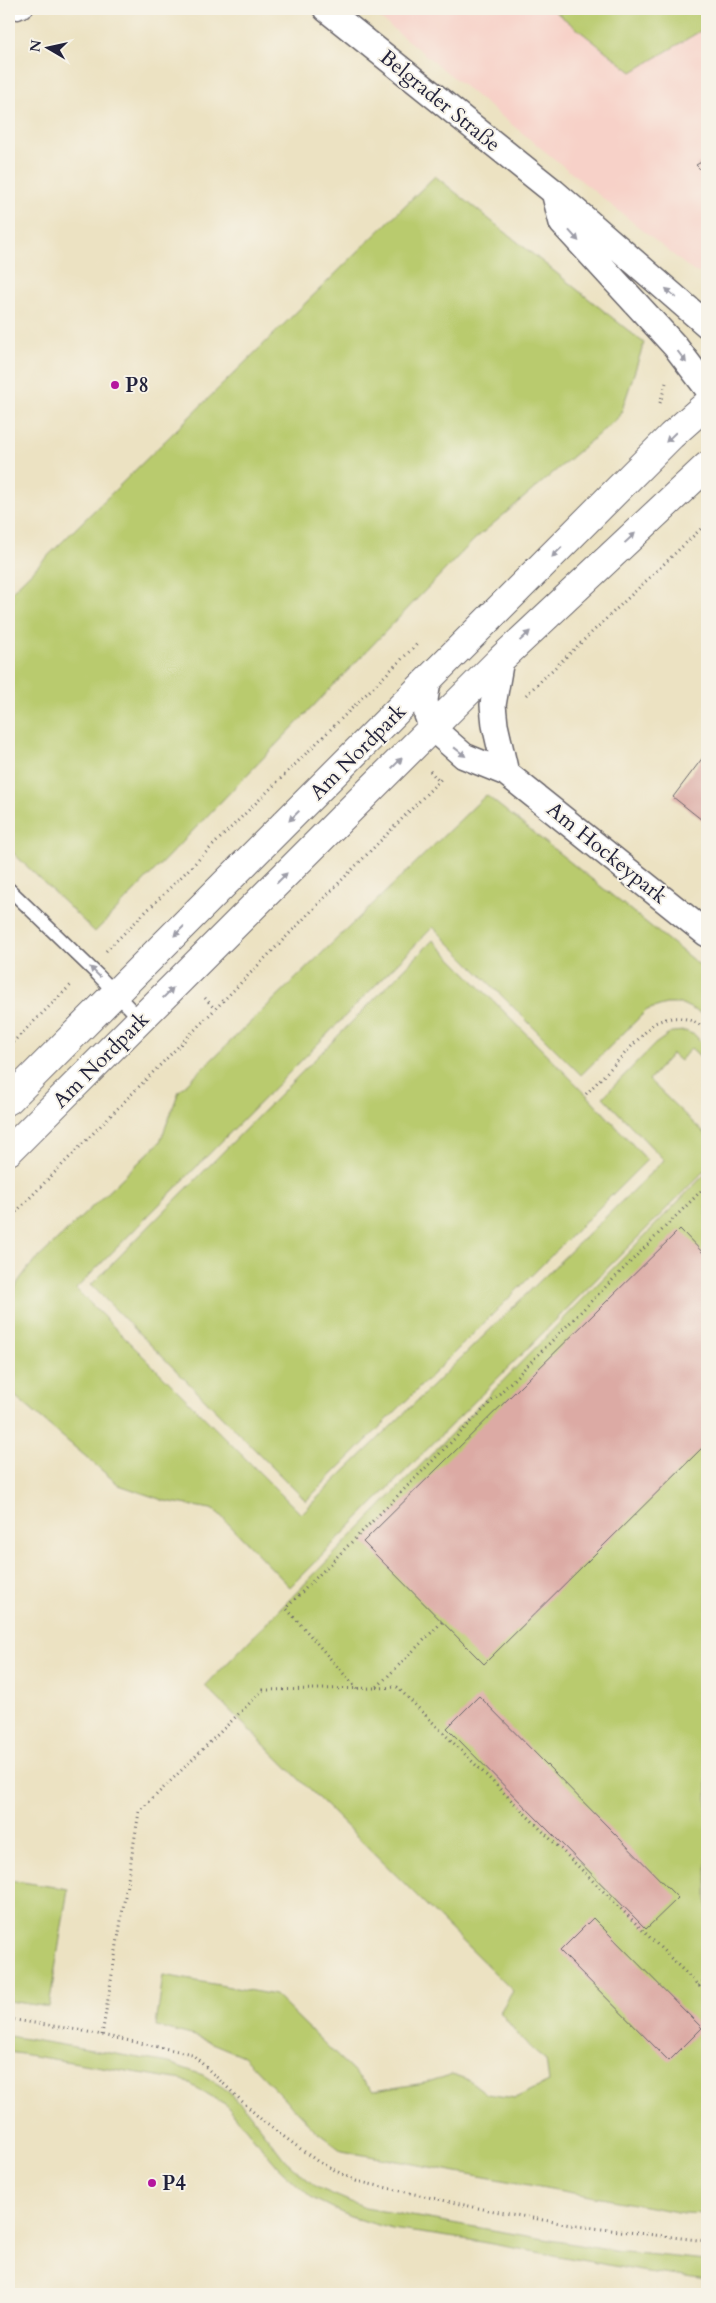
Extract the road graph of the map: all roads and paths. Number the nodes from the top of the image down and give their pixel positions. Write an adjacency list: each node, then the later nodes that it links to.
1 (9, 9): 2 (lane)
2 (27, 9)
3 (326, 9): 4 (street, Belgrader Straße)
4 (554, 192): 5 (street, Belgrader Straße, one-way to 4); 6 (street, one-way to 6)
5 (707, 324)
6 (681, 354): 7 (street, one-way to 7); 9 (path)
7 (707, 388)
8 (707, 404): 14 (street, Am Nordpark, one-way to 14)
9 (659, 406)
10 (707, 466): 13 (street, Am Nordpark, one-way to 10)
11 (707, 523): 15 (path)
12 (424, 636): 21 (path)
13 (501, 659): 15 (street); 16 (street, Am Nordpark)
14 (428, 682): 16 (street); 22 (street, Am Nordpark, one-way to 22)
15 (495, 725): 18 (street)
16 (432, 728): 17 (street, Am Hockeypark, one-way to 17); 23 (street, Am Nordpark, one-way to 16)
17 (464, 756): 18 (street, Am Hockeypark); 30 (path)
18 (506, 773): 20 (street, Am Hockeypark)
19 (9, 889): 21 (lane)
20 (707, 934)
21 (89, 967): 22 (lane, one-way to 21); 25 (path)
22 (116, 993): 23 (lane); 27 (street, Am Nordpark)
23 (141, 1020): 28 (street, Am Nordpark)
24 (707, 1031): 26 (path)
25 (9, 1046)
26 (586, 1094)
27 (9, 1100)
28 (9, 1151)
29 (707, 1184): 33 (path)
30 (9, 1219)
31 (442, 1622): 32 (path)
32 (376, 1688): 33 (path); 34 (path)
33 (357, 1689): 36 (path)
34 (707, 1977)
35 (9, 2019): 36 (path)
36 (102, 2035): 37 (path)
37 (707, 2239)

